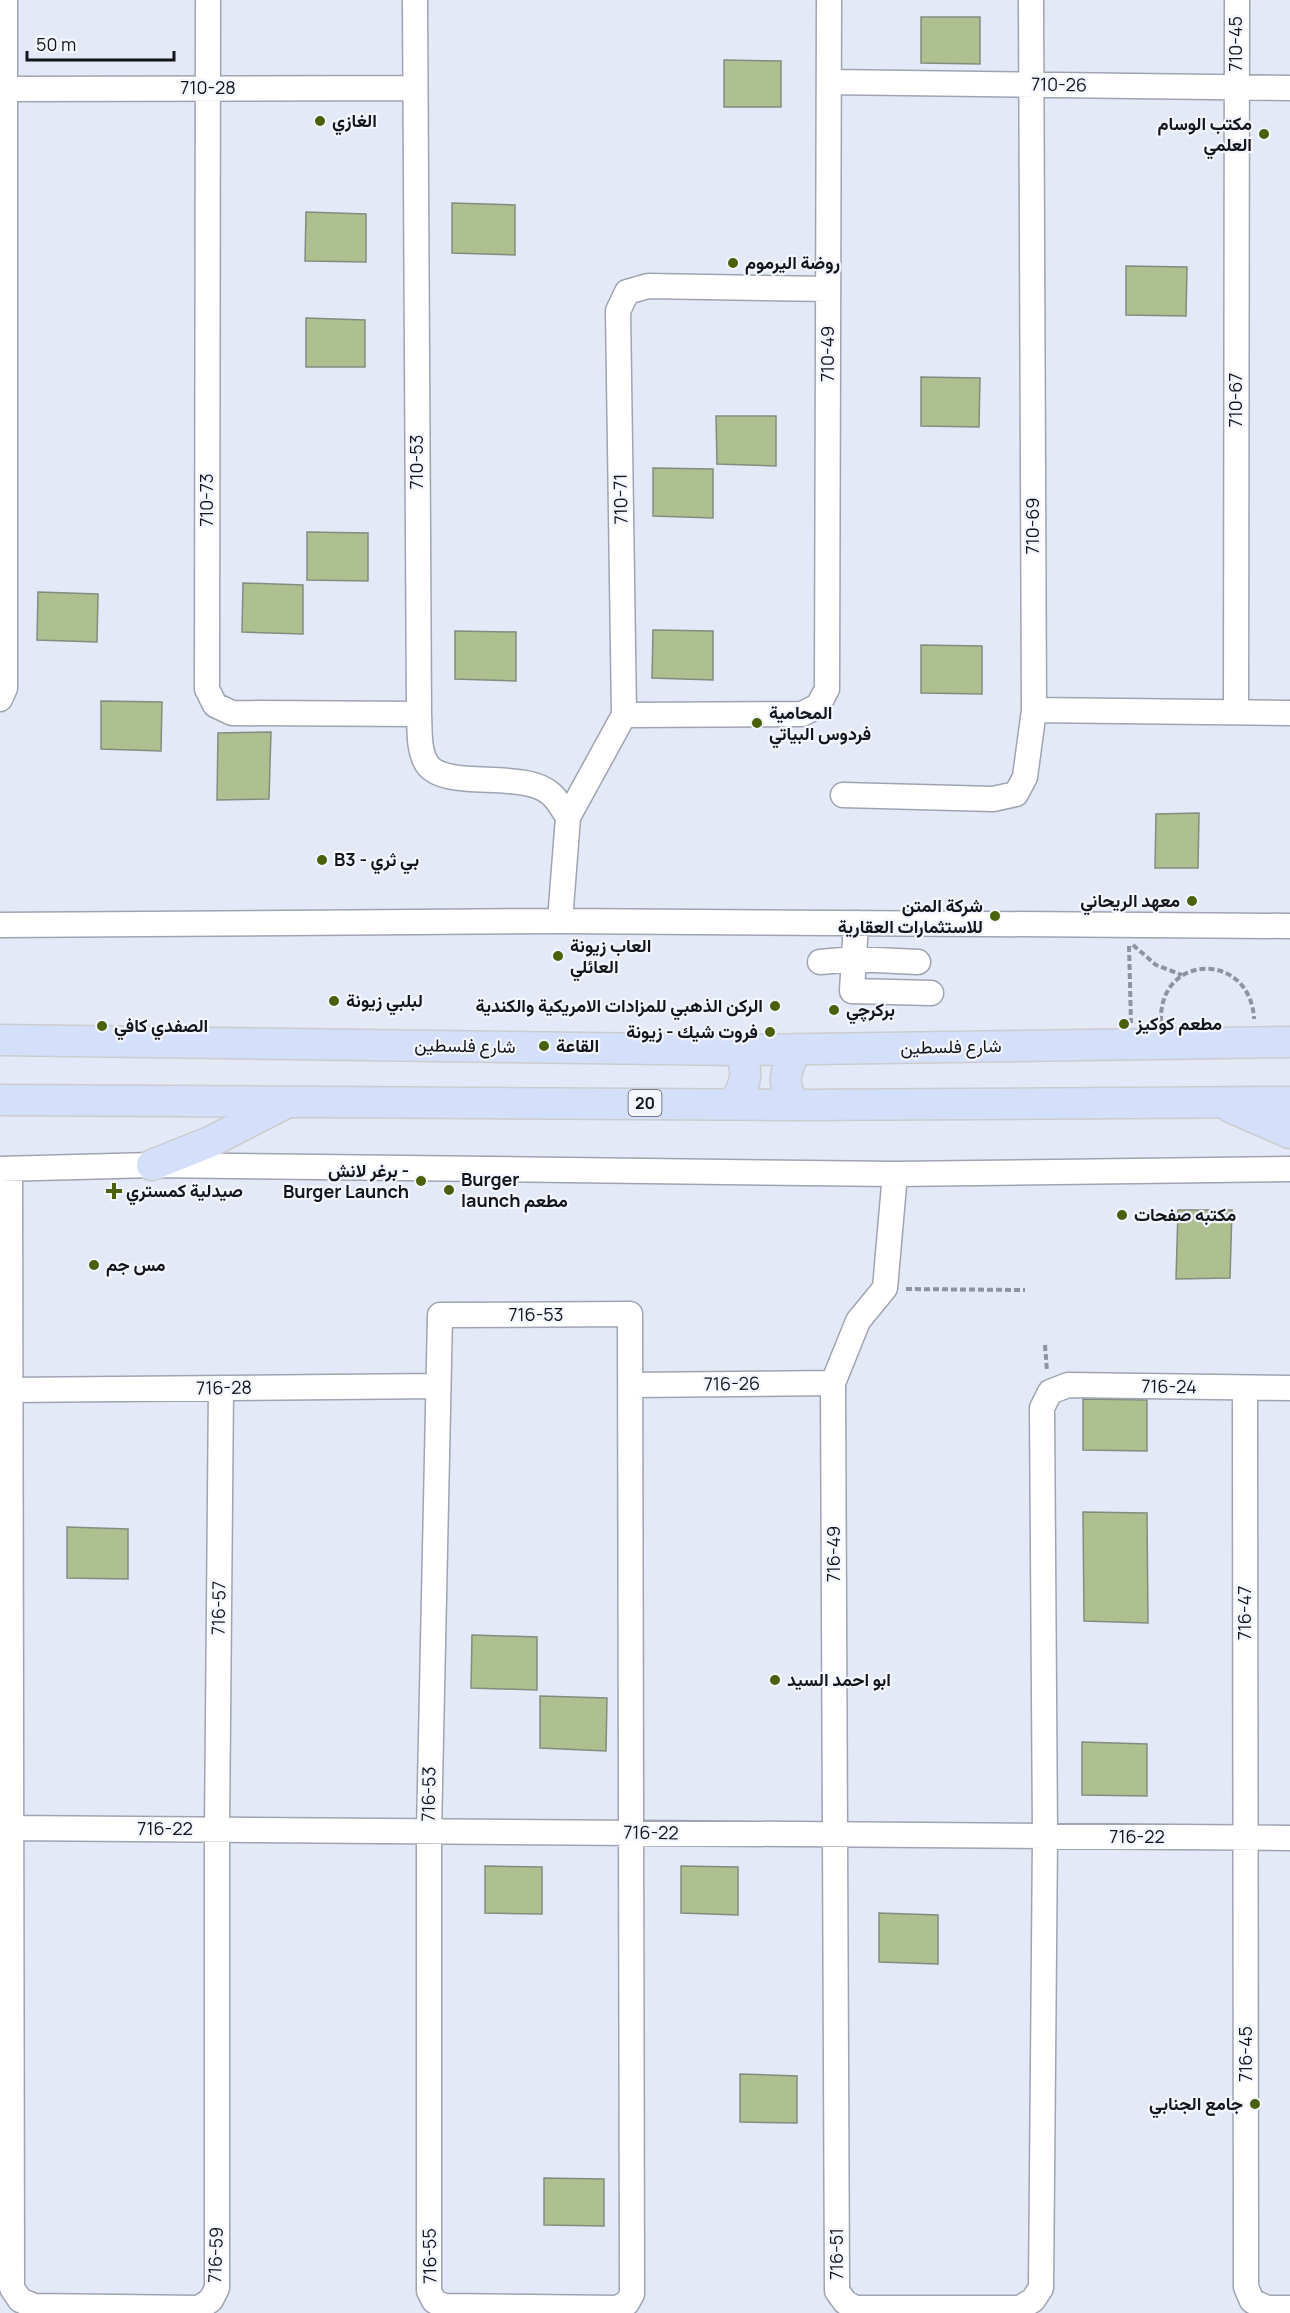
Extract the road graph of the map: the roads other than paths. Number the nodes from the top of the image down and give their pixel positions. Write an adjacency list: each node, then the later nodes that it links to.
1 (5, 0): 13 (street)
2 (208, 0): 10 (street, 710-73)
3 (415, 0): 11 (street, 710-53)
4 (829, 0): 7 (street, 710-49)
5 (1031, 0): 8 (street, 710-69)
6 (1236, 0): 9 (street, 710-45)
7 (829, 82): 8 (street, 710-26); 14 (street, 710-49)
8 (1032, 85): 9 (street, 710-26); 16 (street, 710-69)
9 (1236, 87): 12 (street, 710-26); 17 (street, 710-67)
10 (208, 88): 11 (street, 710-28); 13 (street, 710-28); 19 (street, 710-73)
11 (415, 88): 19 (street, 710-53)
12 (1290, 88)
13 (2, 89): 15 (street)
14 (828, 289): 20 (street, 710-49); 20 (street, 710-71)
15 (0, 699)
16 (1034, 710): 17 (street); 21 (street, 710-69)
17 (1236, 712): 18 (street)
18 (1290, 713)
19 (419, 714): 22 (street, 710-53)
20 (624, 715): 22 (street)
21 (843, 795)
22 (568, 817): 23 (street)
23 (560, 921): 24 (street); 25 (street)
24 (856, 923): 26 (street); 27 (street)
25 (0, 925)
26 (1290, 926)
27 (854, 958): 28 (street); 29 (street); 30 (street)
28 (820, 962)
29 (918, 962)
30 (931, 993)
31 (0, 1040): 34 (main road, شارع فلسطين)
32 (1290, 1042): 33 (main road, شارع فلسطين)
33 (796, 1049): 34 (main road, شارع فلسطين); 40 (main road)
34 (738, 1050): 39 (main road)
35 (0, 1100): 36 (main road, 20)
36 (290, 1101): 39 (main road, 20); 42 (main road)
37 (1220, 1102): 38 (main road, 20); 40 (main road, 20); 41 (main road)
38 (1290, 1102)
39 (734, 1103): 40 (main road, 20)
40 (796, 1105)
41 (1290, 1133)
42 (153, 1165): 43 (street); 45 (street)
43 (5, 1169): 52 (street, 716-59)
44 (1290, 1169): 45 (street)
45 (896, 1174): 46 (street, 716-49)
46 (833, 1383): 47 (street, 716-26); 59 (street, 716-49)
47 (631, 1385): 48 (street, 716-53); 58 (street, 716-53)
48 (437, 1386): 49 (street, 716-28); 57 (street, 716-53)
49 (221, 1388): 52 (street, 716-28); 56 (street, 716-57)
50 (1245, 1388): 51 (street, 716-24); 60 (street, 716-24); 61 (street, 716-47)
51 (1290, 1388)
52 (10, 1390): 53 (street, 716-59)
53 (5, 1460): 54 (street, 716-59)
54 (6, 1767): 55 (street, 716-59)
55 (11, 1827): 56 (street, 716-22); 63 (street, 716-59)
56 (217, 1829): 57 (street, 716-22); 64 (street, 716-59)
57 (429, 1831): 58 (street, 716-22); 58 (street, 716-55)
58 (631, 1833): 59 (street, 716-22)
59 (835, 1834): 60 (street, 716-22); 60 (street, 716-51)
60 (1045, 1836): 61 (street, 716-22)
61 (1245, 1838): 62 (street, 716-22); 65 (street, 716-45)
62 (1290, 1838)
63 (6, 2194): 64 (street, 716-59)
64 (10, 2297)
65 (1290, 2308)

